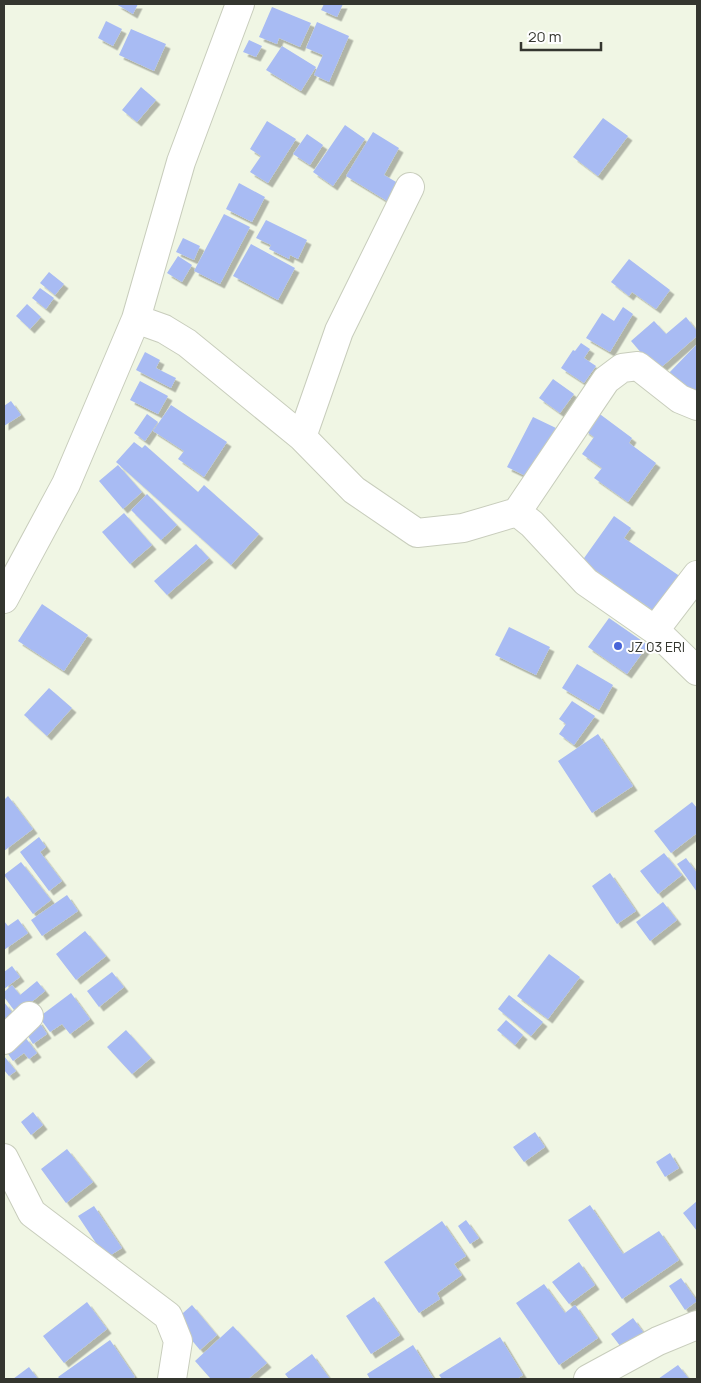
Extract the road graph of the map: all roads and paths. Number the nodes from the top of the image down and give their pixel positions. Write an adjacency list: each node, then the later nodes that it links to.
1 (240, 4): 3 (street)
2 (410, 187): 5 (street)
3 (136, 318): 5 (street); 8 (street)
4 (697, 406): 6 (street)
5 (302, 437): 6 (street)
6 (517, 512): 9 (street)
7 (697, 575): 9 (street)
8 (4, 599)
9 (655, 630): 10 (street)
10 (697, 671)
11 (29, 1016): 12 (street)
12 (4, 1040)
13 (4, 1158): 15 (street)
14 (695, 1329): 16 (street)
15 (172, 1379)
16 (588, 1379)

